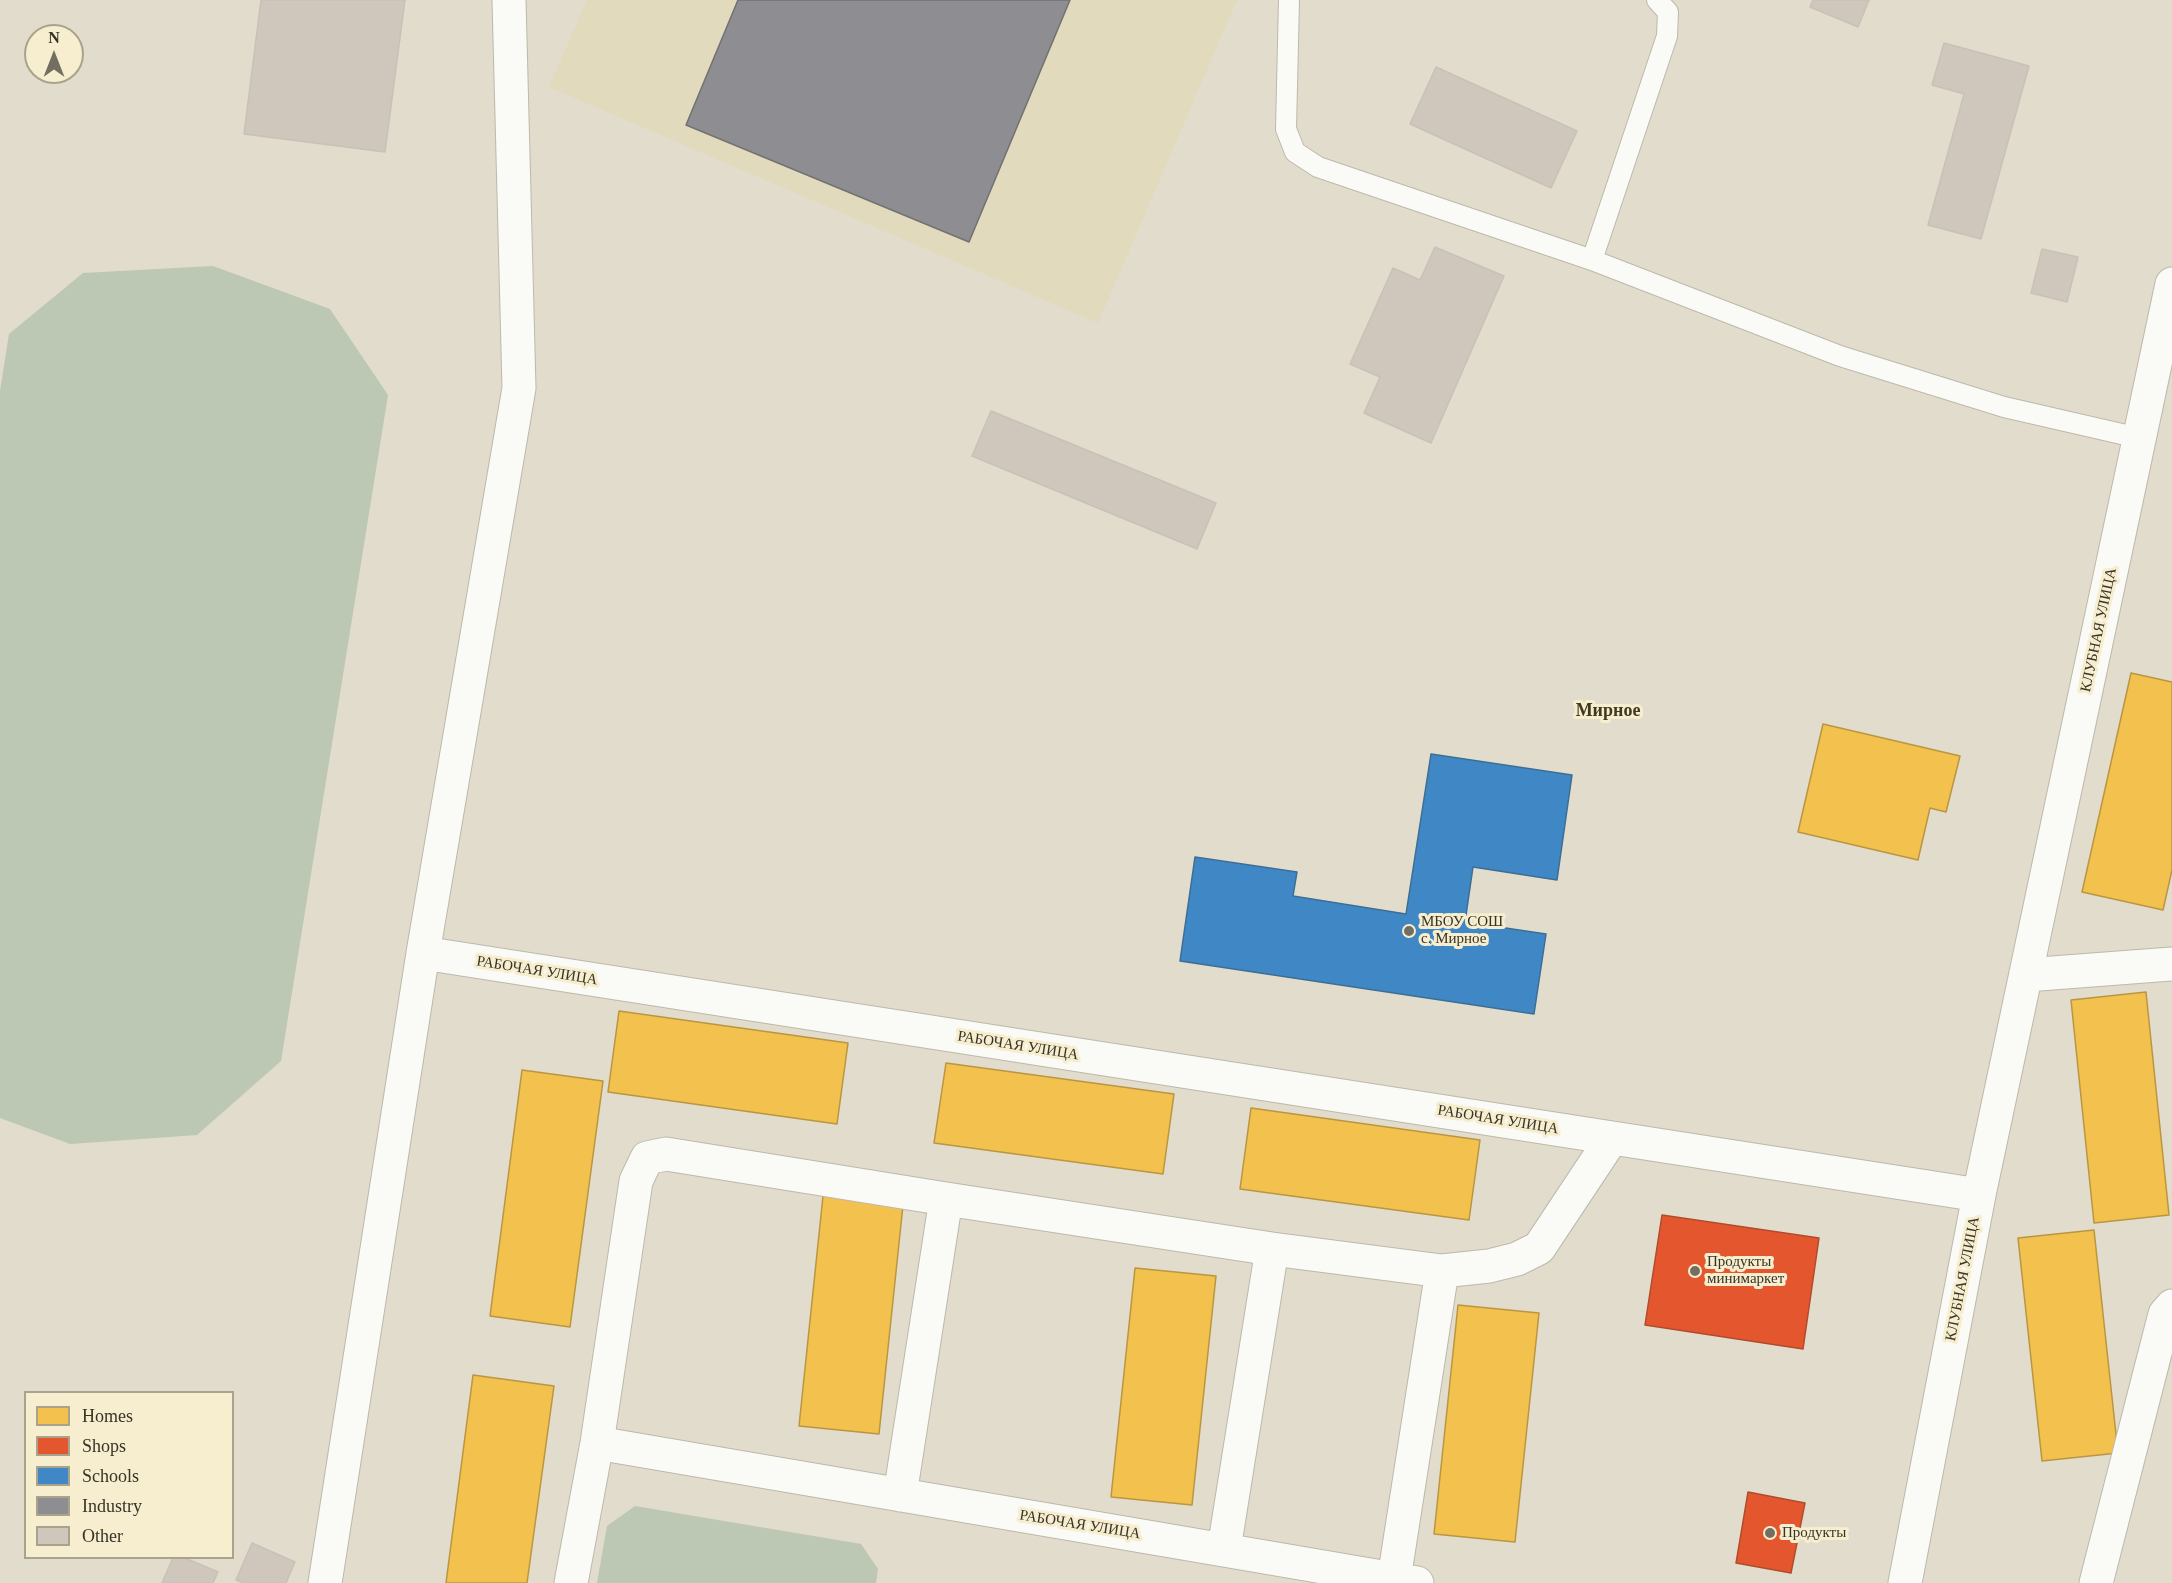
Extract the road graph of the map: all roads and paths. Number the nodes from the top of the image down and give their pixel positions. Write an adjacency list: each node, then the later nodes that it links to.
1 (509, 0): 7 (street)
2 (1289, 0): 4 (lane)
3 (1657, 0): 4 (lane)
4 (1592, 260): 6 (lane)
5 (2172, 284): 6 (street, КЛУБНАЯ УЛИЦА)
6 (2139, 438): 9 (street, КЛУБНАЯ УЛИЦА)
7 (423, 953): 10 (street, РАБОЧАЯ УЛИЦА); 20 (street)
8 (2172, 964): 9 (street)
9 (2026, 975): 11 (street, КЛУБНАЯ УЛИЦА)
10 (1612, 1138): 11 (street, РАБОЧАЯ УЛИЦА); 14 (street)
11 (1979, 1195): 22 (street, КЛУБНАЯ УЛИЦА)
12 (946, 1199): 13 (street); 16 (street); 17 (street)
13 (1272, 1249): 14 (street); 18 (street)
14 (1442, 1271): 19 (street, РАБОЧАЯ УЛИЦА)
15 (2172, 1306): 23 (street)
16 (597, 1443): 17 (street, РАБОЧАЯ УЛИЦА); 21 (street)
17 (900, 1495): 18 (street, РАБОЧАЯ УЛИЦА)
18 (1224, 1549): 19 (street, РАБОЧАЯ УЛИЦА)
19 (1406, 1581)
20 (325, 1583)
21 (572, 1583)
22 (1905, 1583)
23 (2096, 1583)

